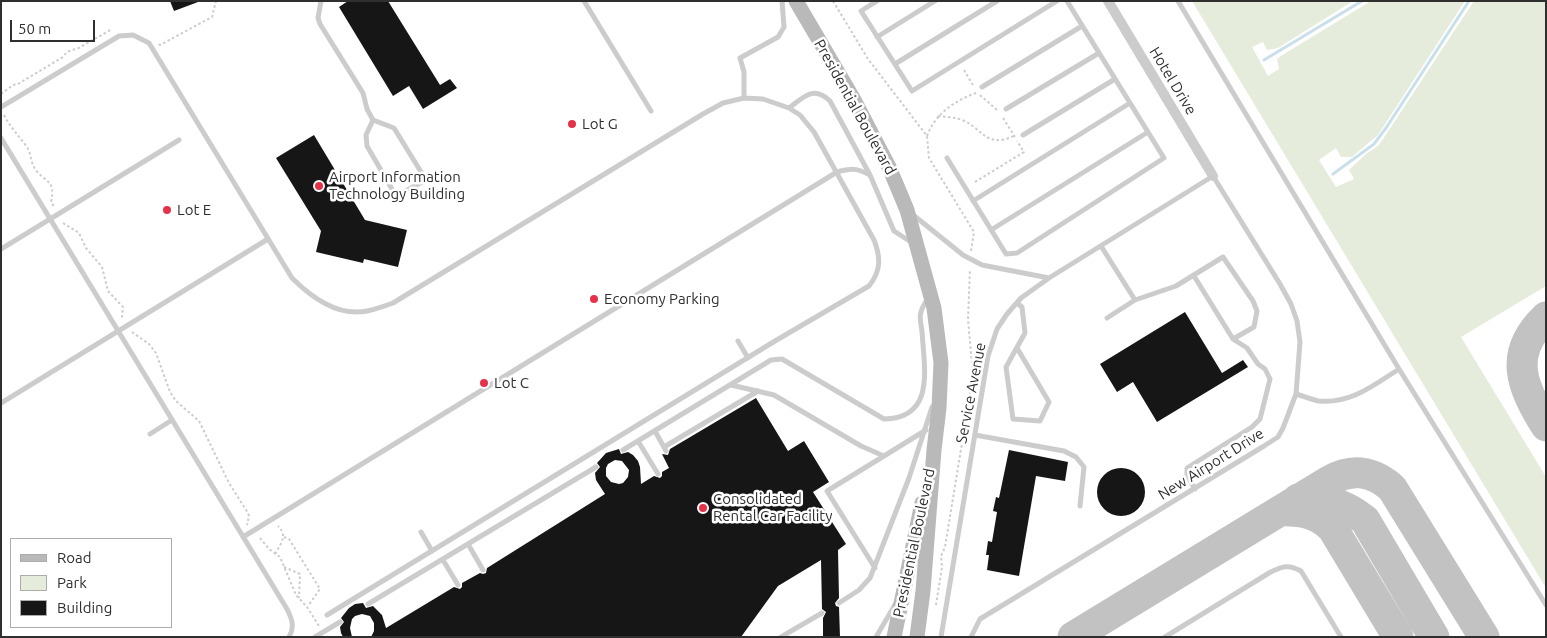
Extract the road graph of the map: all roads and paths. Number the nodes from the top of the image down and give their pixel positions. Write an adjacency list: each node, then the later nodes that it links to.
1 (321, 1): 27 (lane)
2 (584, 1): 25 (lane)
3 (782, 1): 20 (lane)
4 (796, 1): 42 (main road, Presidential Boulevard)
5 (877, 1): 13 (lane)
6 (935, 1): 13 (lane)
7 (997, 1): 15 (lane)
8 (1057, 1): 15 (lane)
9 (1067, 1): 12 (lane)
10 (1108, 1): 38 (street, Hotel Drive)
11 (1178, 1): 63 (lane)
12 (1082, 26): 14 (lane); 18 (lane)
13 (877, 37): 15 (lane)
14 (1099, 53): 17 (lane); 24 (lane)
15 (894, 64)
16 (964, 70): 19 (path)
17 (1115, 79): 21 (lane); 30 (lane)
18 (982, 87)
19 (978, 92): 26 (path); 32 (path)
20 (744, 98): 23 (lane); 46 (lane)
21 (1130, 103): 29 (lane); 41 (lane)
22 (1, 106): 46 (lane)
23 (789, 108): 36 (lane); 37 (lane)
24 (1006, 110)
25 (651, 111)
26 (938, 116): 31 (path); 32 (path)
27 (373, 120): 27 (lane)
28 (7, 121): 40 (path)
29 (1148, 132): 45 (lane); 45 (lane)
30 (1024, 135)
31 (926, 136)
32 (1014, 136): 39 (path)
33 (1, 138): 43 (lane)
34 (178, 140): 43 (lane)
35 (947, 158): 41 (lane)
36 (836, 172): 37 (lane); 62 (lane); 86 (lane)
37 (870, 175): 47 (lane)
38 (1214, 176): 48 (lane, Service Avenue); 67 (lane, New Airport Drive)
39 (975, 182)
40 (52, 202)
41 (973, 202): 45 (lane)
42 (907, 210): 47 (main road, Presidential Boulevard); 51 (lane)
43 (50, 219): 49 (lane); 58 (lane)
44 (63, 223): 56 (path)
45 (991, 230)
46 (268, 239): 58 (lane)
47 (918, 246): 52 (main road, Presidential Boulevard)
48 (1101, 246): 51 (lane, Service Avenue); 53 (lane)
49 (1, 249)
50 (1194, 276): 53 (lane); 59 (lane); 59 (lane)
51 (1048, 278): 54 (lane, Service Avenue)
52 (931, 293): 64 (main road, Presidential Boulevard); 65 (lane)
53 (1135, 300): 55 (lane)
54 (1017, 302): 61 (lane); 73 (lane, Service Avenue)
55 (1106, 318)
56 (123, 320)
57 (130, 331): 82 (path)
58 (118, 332): 68 (lane); 69 (lane)
59 (1234, 338): 80 (lane)
60 (738, 341): 62 (lane)
61 (1017, 348): 61 (lane)
62 (748, 358): 90 (lane)
63 (1399, 370): 67 (lane); 100 (lane)
64 (940, 381): 70 (lane); 76 (main road, Presidential Boulevard)
65 (731, 384): 66 (lane); 71 (lane)
66 (758, 391): 71 (lane); 77 (lane)
67 (1296, 394): 80 (lane, New Airport Drive)
68 (1, 403)
69 (172, 420): 72 (lane); 86 (lane)
70 (926, 430): 77 (lane); 94 (lane)
71 (654, 431): 74 (lane)
72 (150, 434)
73 (975, 436): 81 (lane); 112 (lane, Service Avenue)
74 (638, 440): 75 (lane); 79 (lane)
75 (623, 450)
76 (934, 450): 89 (main road, Presidential Boulevard); 111 (main road, Presidential Boulevard)
77 (884, 456): 94 (lane)
78 (596, 467): 88 (lane)
79 (658, 474)
80 (1195, 489): 113 (lane, New Airport Drive)
81 (1080, 506)
82 (247, 525)
83 (274, 527): 87 (path)
84 (421, 532): 90 (lane)
85 (262, 534): 91 (path)
86 (242, 537): 106 (lane)
87 (284, 537): 91 (path); 101 (path)
88 (468, 544): 92 (lane); 95 (lane)
89 (912, 549): 109 (lane); 110 (main road, Presidential Boulevard)
90 (432, 551): 103 (lane)
91 (275, 554): 93 (path)
92 (442, 560): 96 (lane); 99 (lane)
93 (284, 566): 97 (path); 97 (path)
94 (875, 568): 98 (lane)
95 (483, 570)
96 (458, 585)
97 (299, 598): 101 (path)
98 (839, 603)
99 (368, 604)
100 (1546, 605)
101 (307, 607): 105 (path)
102 (822, 613): 108 (lane)
103 (327, 615)
104 (340, 622): 107 (lane)
105 (319, 626)
106 (289, 637)
107 (315, 637)
108 (782, 637)
109 (876, 637)
110 (894, 637)
111 (917, 637)
112 (941, 637)
113 (971, 637)
114 (1165, 637): 115 (lane)
115 (1341, 637)

